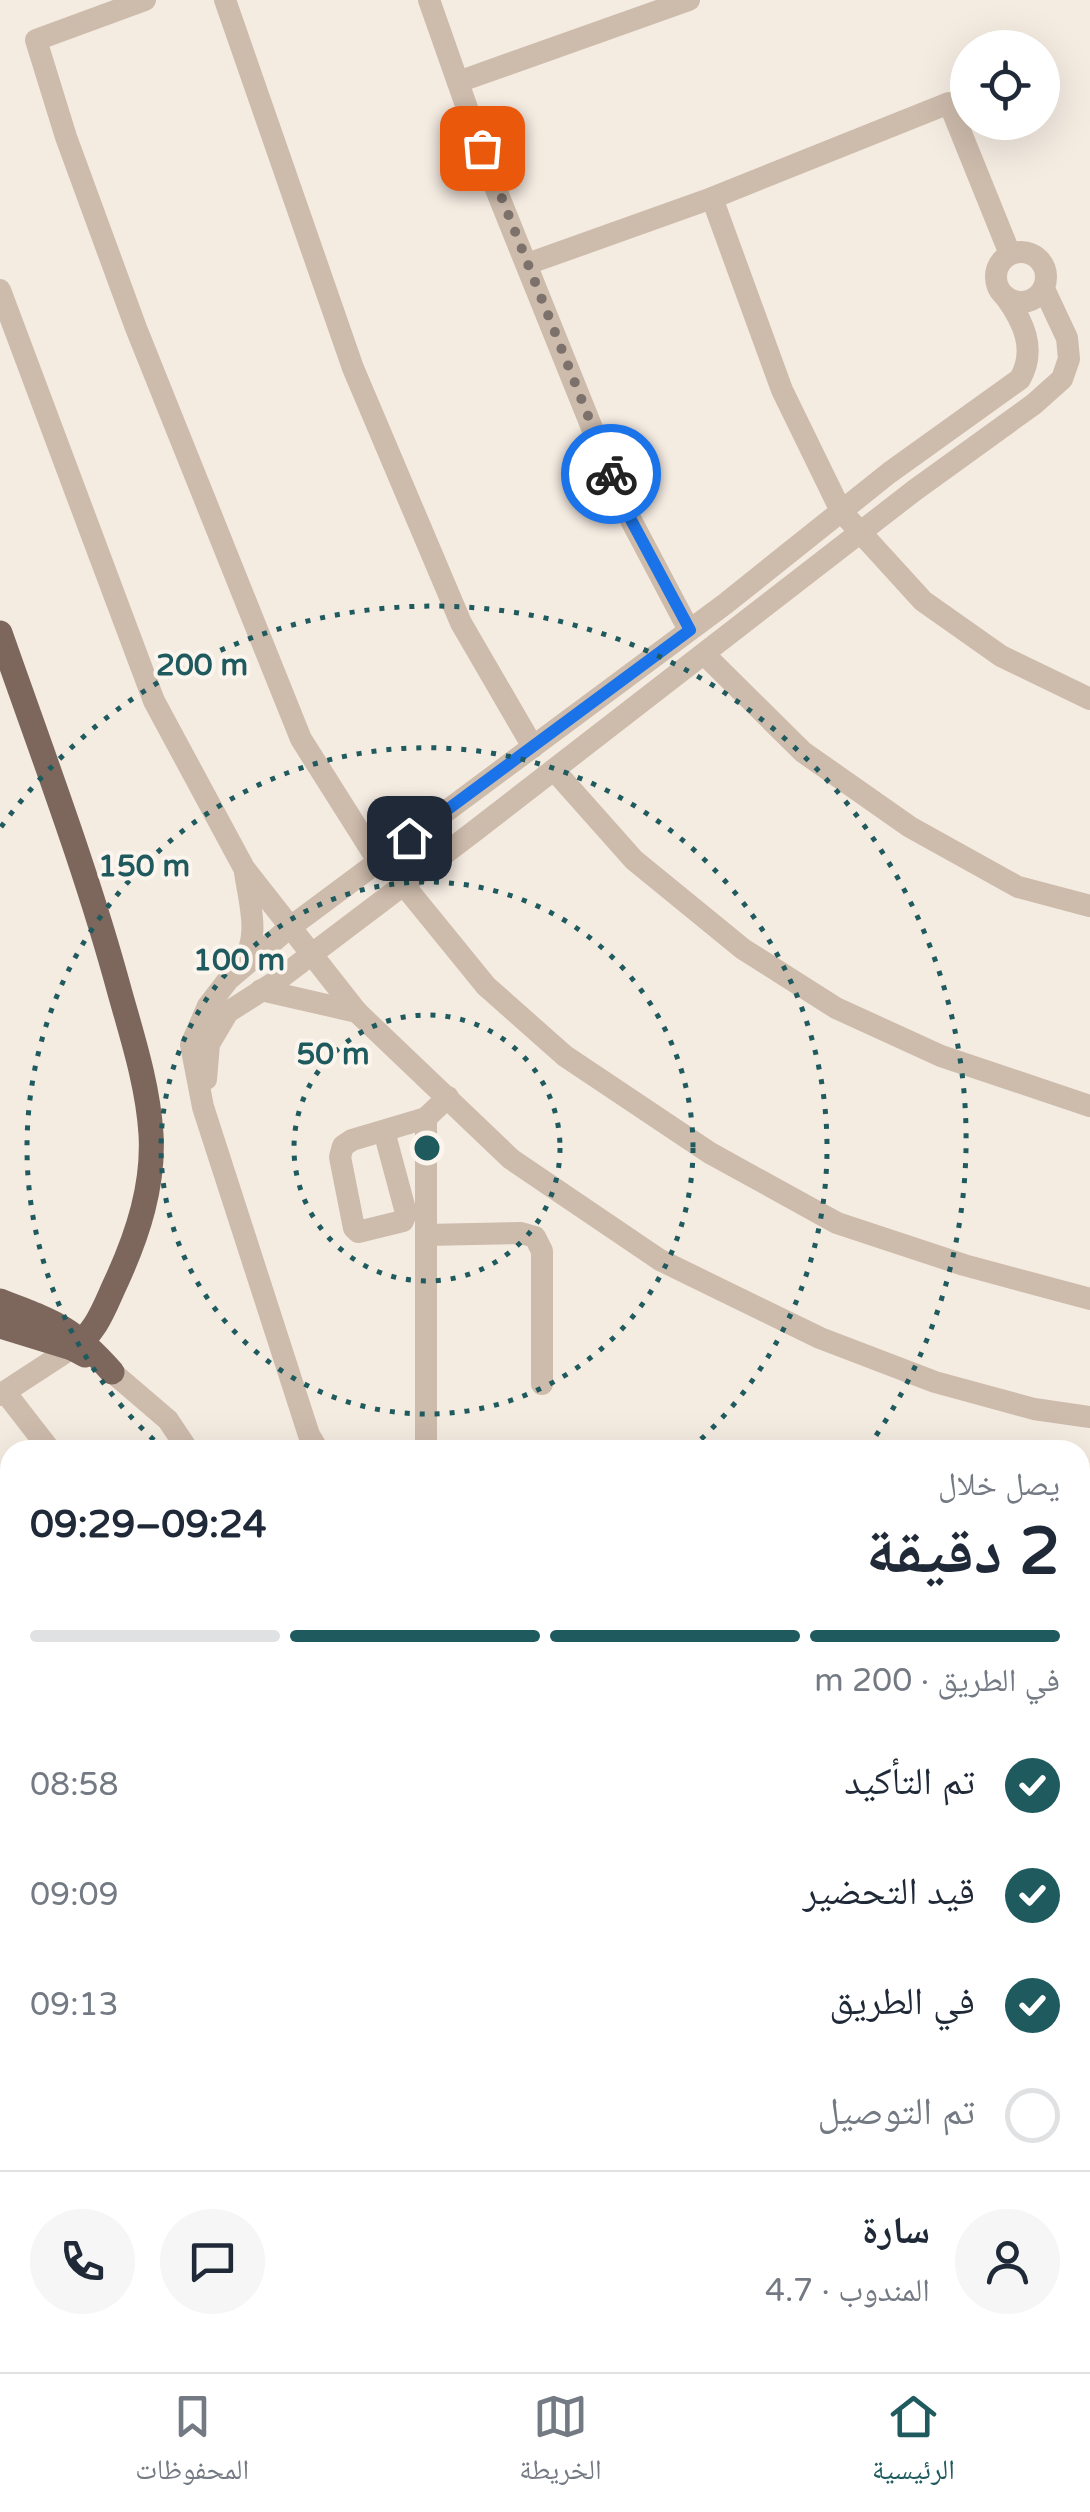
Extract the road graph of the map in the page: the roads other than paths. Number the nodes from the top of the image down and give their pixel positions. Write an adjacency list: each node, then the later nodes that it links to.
1 (145, 0): 20 (street)
2 (225, 0): 18 (street)
3 (429, 0): 5 (street)
4 (689, 0): 5 (street)
5 (458, 82): 8 (street)
6 (712, 198): 7 (street); 8 (street); 12 (street)
7 (1010, 254): 10 (street); 11 (street)
8 (526, 264): 14 (street)
9 (0, 290): 21 (street)
10 (1044, 290): 11 (street); 13 (street)
11 (1005, 296): 12 (street)
12 (842, 511): 13 (street); 14 (street)
13 (861, 532): 16 (street); 17 (street)
14 (690, 630): 18 (street)
15 (0, 634): 38 (main road)
16 (704, 654): 19 (street); 23 (street)
17 (1090, 698)
18 (532, 747): 20 (street)
19 (554, 770): 22 (street); 30 (street)
20 (378, 861): 24 (street)
21 (244, 868): 24 (street); 26 (street)
22 (403, 884): 25 (street); 35 (street)
23 (1090, 906)
24 (289, 928): 25 (street); 26 (street)
25 (308, 954): 27 (street); 28 (street)
26 (228, 980): 31 (street)
27 (261, 990): 28 (street); 31 (street)
28 (356, 1012): 29 (street)
29 (448, 1097): 32 (street); 42 (street)
30 (1090, 1106)
31 (203, 1107): 45 (street)
32 (426, 1118): 33 (street); 34 (street)
33 (384, 1131)
34 (426, 1235): 40 (street); 46 (street)
35 (1090, 1298)
36 (0, 1301): 38 (main road)
37 (0, 1326): 38 (main road)
38 (78, 1344): 39 (main road); 41 (street)
39 (112, 1372): 44 (street)
40 (542, 1384)
41 (2, 1394): 43 (street)
42 (1090, 1417)
43 (41, 1440)
44 (181, 1440)
45 (312, 1440)
46 (426, 1440)

